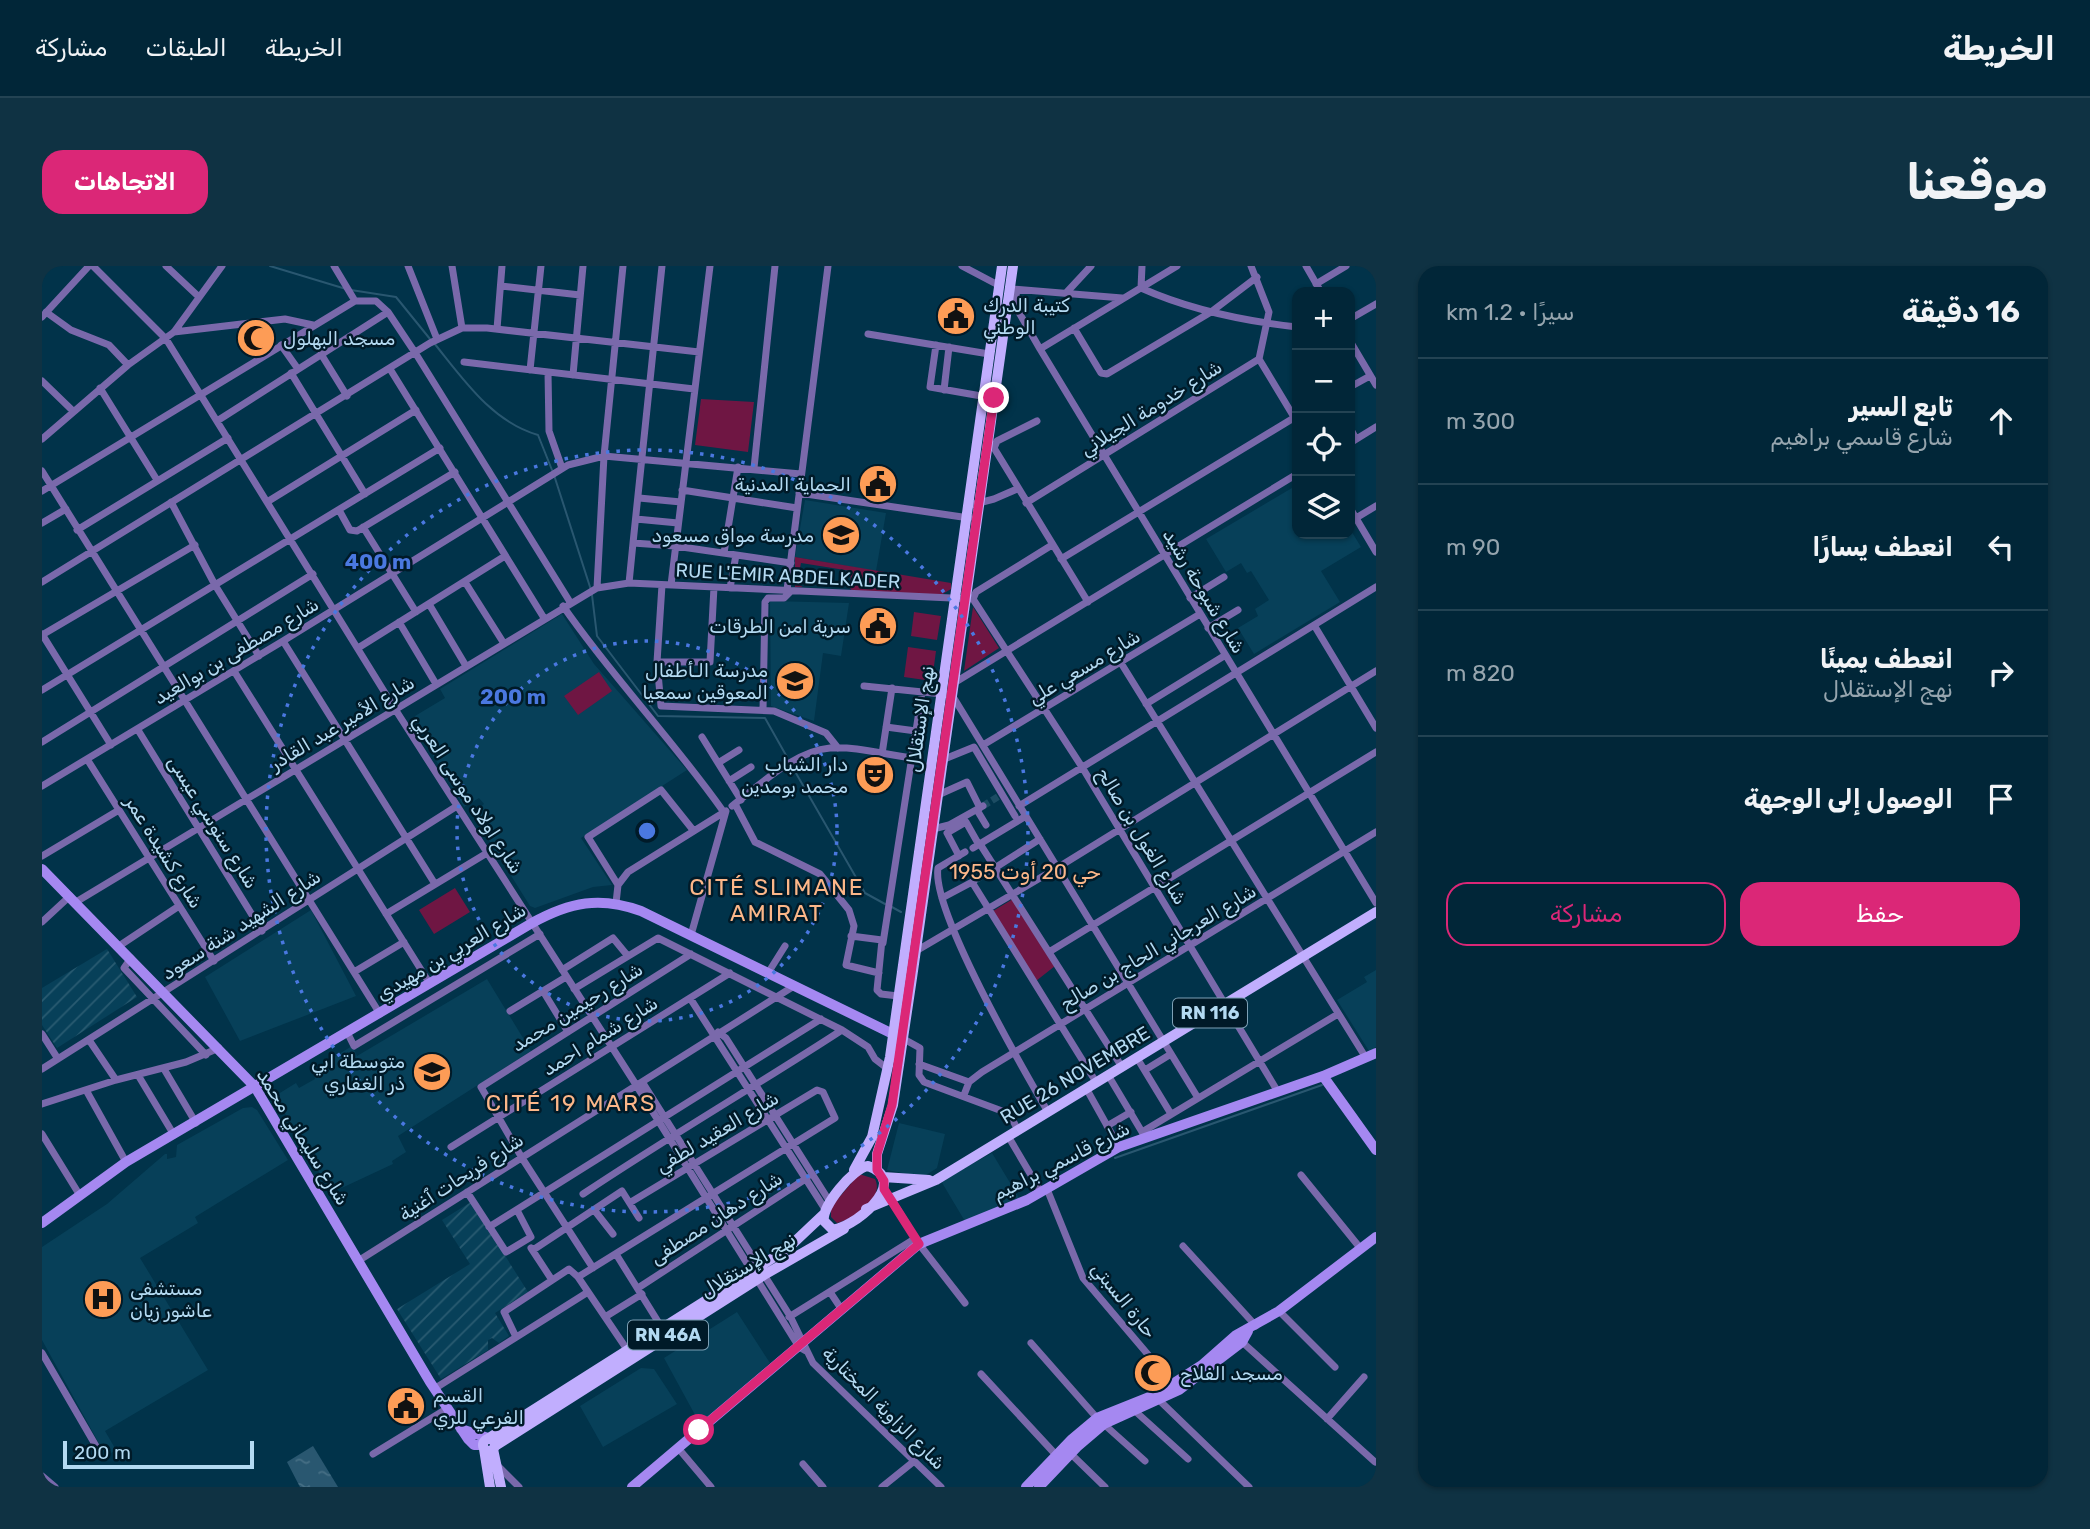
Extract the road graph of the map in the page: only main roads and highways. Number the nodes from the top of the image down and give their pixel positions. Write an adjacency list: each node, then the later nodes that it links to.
1 (1002, 266): 3 (main road, نهج الإستقلال)
2 (1013, 266): 3 (main road, نهج الإستقلال)
3 (1008, 288): 4 (main road, نهج الإستقلال); 4 (main road, نهج الإستقلال)
4 (988, 397): 5 (main road, نهج الإستقلال); 5 (main road, نهج الإستقلال)
5 (970, 514): 6 (main road, نهج الإستقلال)
6 (947, 689): 8 (main road, نهج الإستقلال); 8 (main road, نهج الإستقلال)
7 (1376, 912): 11 (main road, RUE 26 NOVEMBRE / RN 116)
8 (898, 1036): 9 (main road, نهج الإستقلال); 10 (main road, نهج الإستقلال)
9 (854, 1170): 10 (main road); 12 (main road, نهج الإستقلال)
10 (881, 1178): 11 (main road); 13 (main road, نهج الإستقلال)
11 (936, 1180): 13 (main road, RUE 26 NOVEMBRE / RN 116)
12 (826, 1209): 14 (main road); 15 (main road, نهج الإستقلال / RN 46A)
13 (866, 1209): 14 (main road, نهج الإستقلال)
14 (844, 1229): 15 (main road, نهج الإستقلال / RN 46A)
15 (758, 1273): 16 (main road, نهج الإستقلال / RN 46A); 16 (main road, نهج الإستقلال / RN 46A)
16 (630, 1354): 17 (main road, نهج الإستقلال / RN 46A); 18 (main road, نهج الإستقلال / RN 46A)
17 (512, 1434): 18 (main road, نهج الإستقلال / RN 46A); 19 (main road)
18 (486, 1444): 19 (main road); 19 (main road)
19 (491, 1464): 20 (main road); 21 (main road)
20 (490, 1487)
21 (501, 1487)

